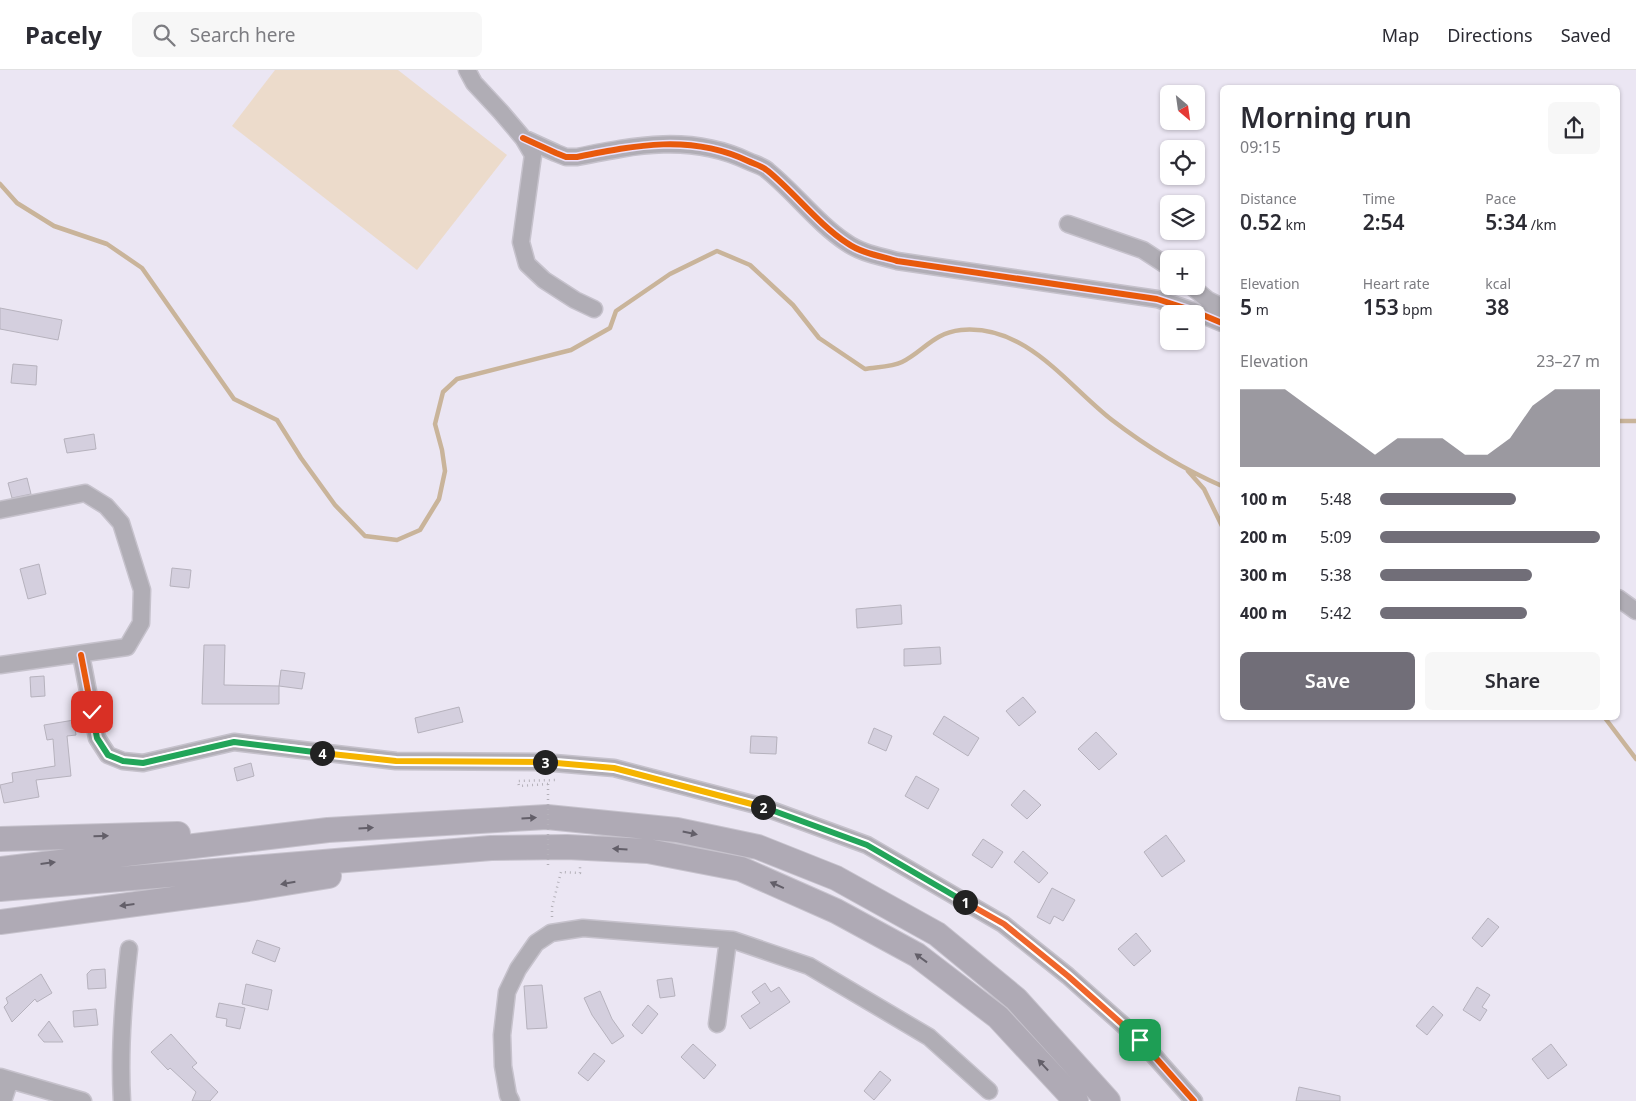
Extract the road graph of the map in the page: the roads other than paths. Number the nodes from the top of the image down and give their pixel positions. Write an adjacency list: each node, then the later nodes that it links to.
1 (467, 70): 2 (street)
2 (523, 138): 7 (street); 8 (street)
3 (1068, 224): 4 (street)
4 (1160, 261)
5 (1202, 295): 6 (street)
6 (1220, 306)
7 (594, 309)
8 (1220, 322)
9 (0, 510): 12 (street)
10 (1620, 599): 11 (street)
11 (1636, 611)
12 (81, 655): 13 (street); 31 (street)
13 (0, 665)
14 (328, 830): 15 (highway, one-way to 14); 17 (highway, one-way to 14); 30 (highway, one-way to 30)
15 (0, 839)
16 (491, 848): 18 (highway); 19 (highway, one-way to 19); 29 (highway, one-way to 16)
17 (0, 869)
18 (0, 889)
19 (0, 922)
20 (728, 940): 22 (street); 24 (street); 28 (street)
21 (129, 949): 27 (street)
22 (716, 1024)
23 (5, 1078): 25 (street); 26 (street)
24 (990, 1091)
25 (3, 1101)
26 (83, 1101)
27 (122, 1101)
28 (511, 1101)
29 (1076, 1101)
30 (1108, 1101)
31 (1194, 1101)

